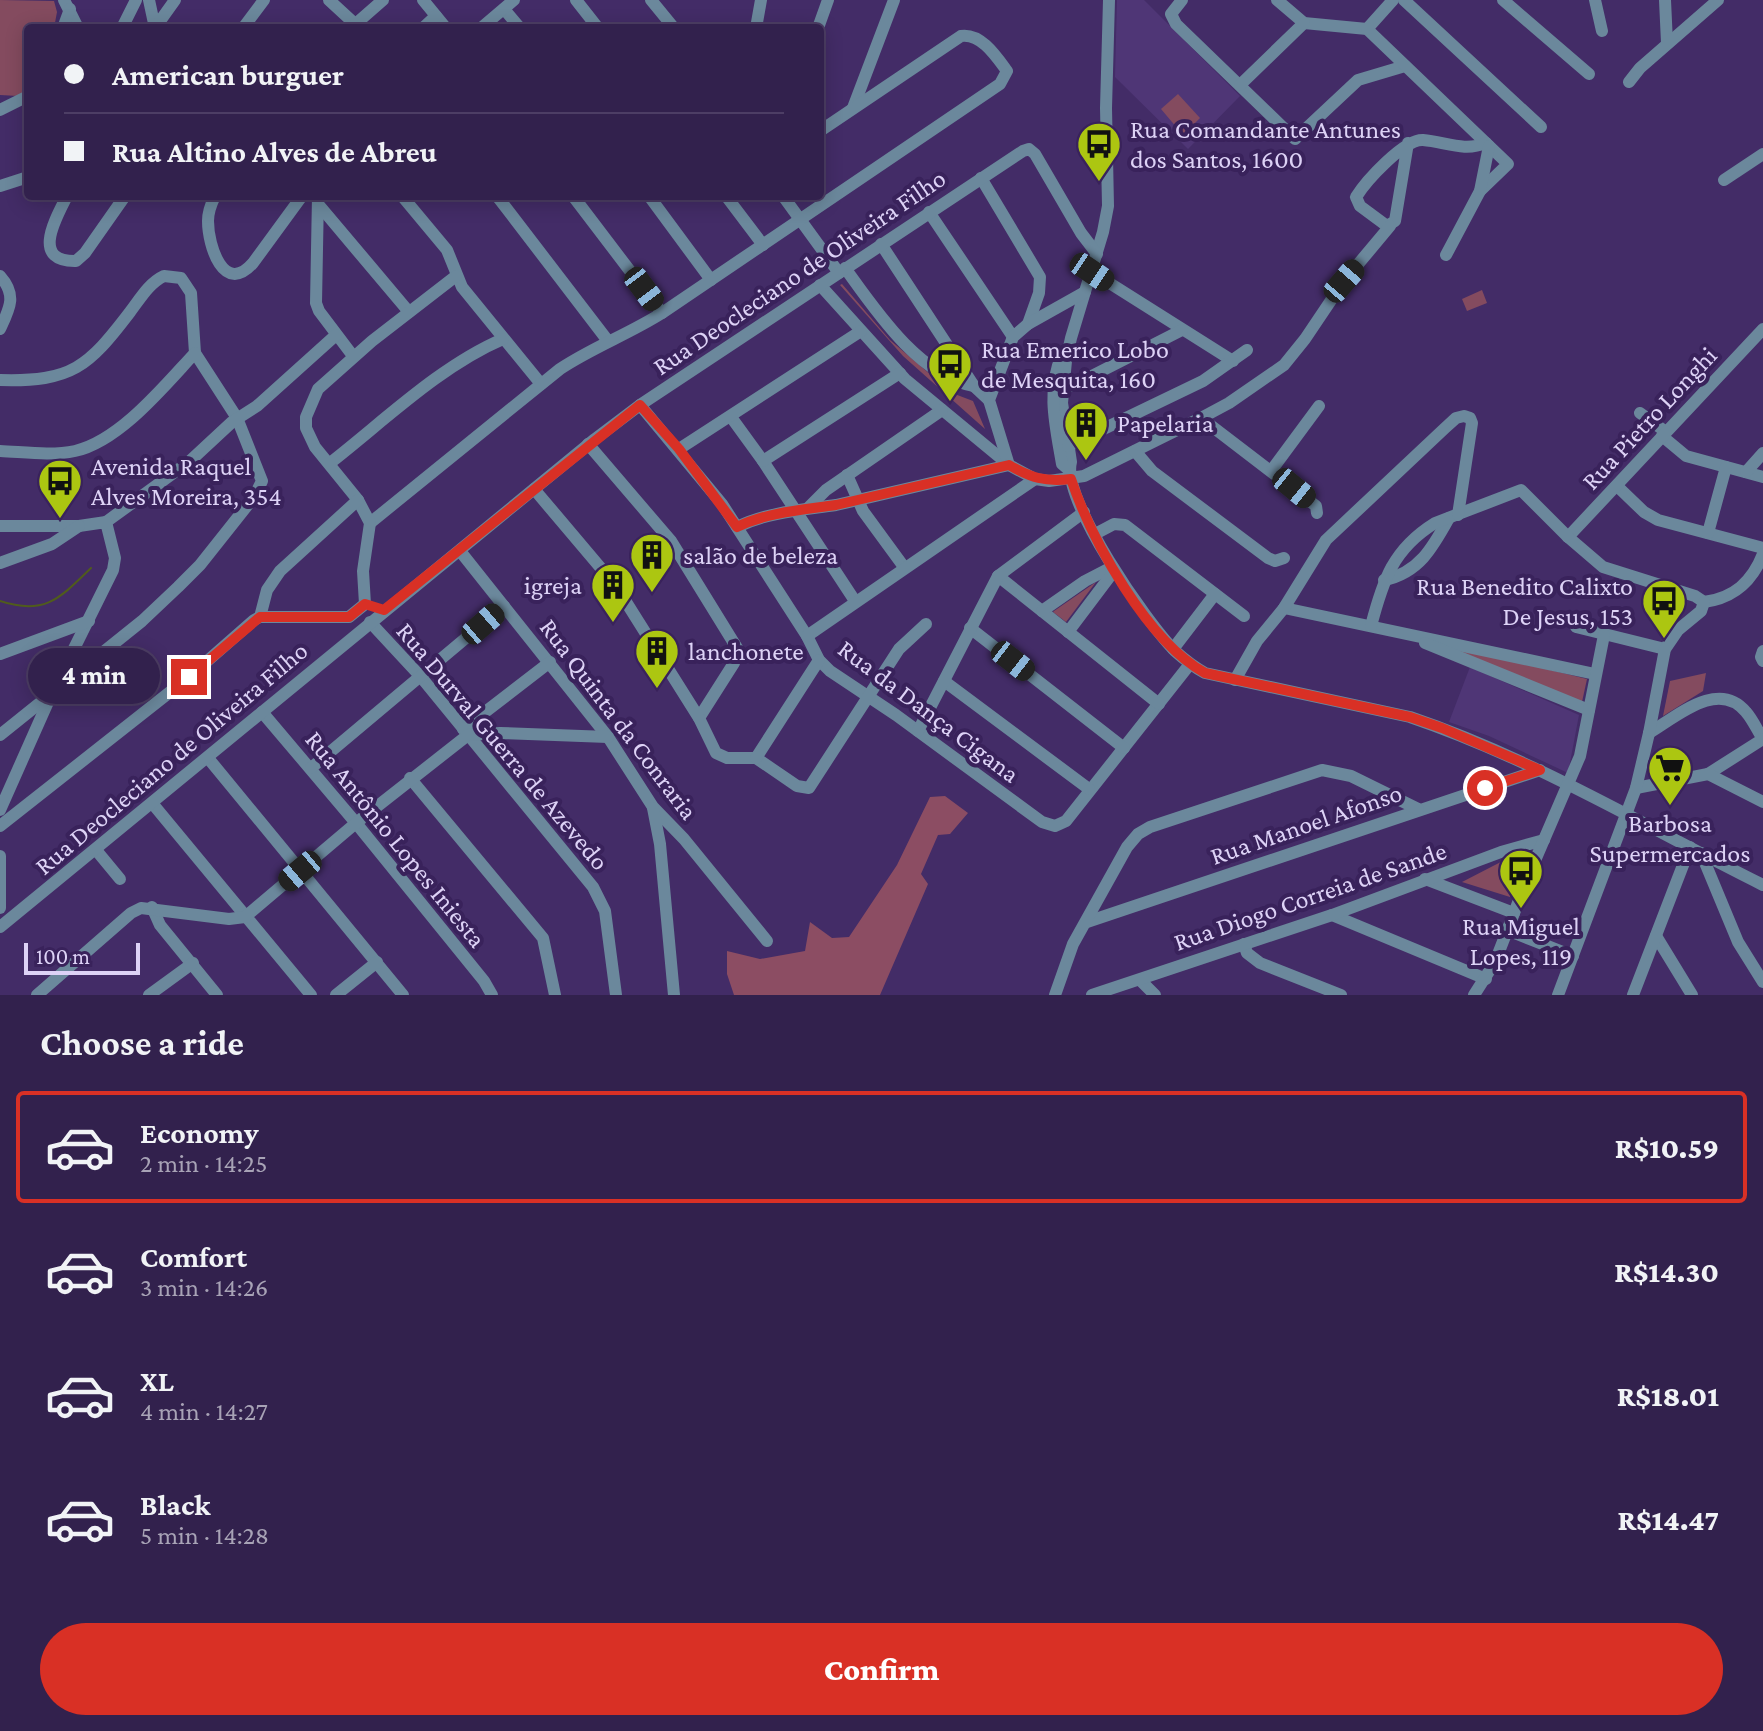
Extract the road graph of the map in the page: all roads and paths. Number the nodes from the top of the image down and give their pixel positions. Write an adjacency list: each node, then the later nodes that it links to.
1 (136, 0): 28 (street)
2 (149, 0): 29 (street)
3 (175, 0): 30 (street)
4 (264, 0): 31 (street)
5 (329, 0): 32 (street)
6 (383, 0): 33 (street)
7 (424, 0): 24 (street)
8 (576, 0): 38 (street)
9 (651, 0): 39 (street)
10 (761, 0): 40 (street)
11 (828, 0): 41 (street)
12 (894, 0): 52 (street)
13 (1109, 0): 80 (street)
14 (1277, 0): 25 (street)
15 (1393, 0): 42 (street)
16 (1404, 0): 54 (street)
17 (1503, 0): 46 (street)
18 (1595, 0): 43 (street)
19 (1665, 0): 44 (street)
20 (1718, 0): 44 (street)
21 (67, 4): 26 (street); 27 (street)
22 (509, 4): 36 (street); 37 (street)
23 (1178, 5): 48 (street)
24 (436, 16): 34 (street); 35 (street)
25 (1304, 23): 42 (street); 48 (street)
26 (64, 24)
27 (76, 24)
28 (124, 24)
29 (154, 24)
30 (158, 24)
31 (246, 24)
32 (351, 24)
33 (355, 24)
34 (427, 24)
35 (443, 24)
36 (486, 24)
37 (518, 24)
38 (595, 24)
39 (671, 24)
40 (757, 24)
41 (819, 24)
42 (1367, 29): 45 (street)
43 (1602, 31)
44 (1667, 43): 47 (street)
45 (1405, 66): 48 (street); 57 (street)
46 (1589, 74)
47 (1629, 82)
48 (1240, 85)
49 (24, 99): 51 (street)
50 (0, 102): 51 (street)
51 (14, 105): 53 (street)
52 (853, 108): 55 (street); 76 (street)
53 (0, 110)
54 (1541, 127)
55 (824, 128)
56 (1408, 143): 57 (street); 77 (street); 77 (street)
57 (1488, 144): 63 (street); 63 (street)
58 (1763, 154): 61 (street)
59 (24, 178): 62 (street)
60 (981, 178): 75 (street, Rua Deocleciano de Oliveira Filho); 80 (street, Rua Deocleciano de Oliveira Filho); 91 (street)
61 (1724, 180)
62 (0, 186)
63 (1480, 191): 81 (street)
64 (65, 200): 65 (street)
65 (122, 200)
66 (214, 200): 67 (street)
67 (299, 200)
68 (318, 200): 89 (street); 96 (street)
69 (405, 200): 85 (street)
70 (500, 200): 100 (street)
71 (576, 200): 90 (street)
72 (652, 200): 86 (street)
73 (729, 200): 79 (street)
74 (786, 200): 76 (street)
75 (929, 212): 78 (street, Rua Deocleciano de Oliveira Filho); 97 (street)
76 (799, 221): 79 (street); 82 (street)
77 (1391, 225): 117 (street)
78 (881, 244): 82 (street, Rua Deocleciano de Oliveira Filho); 108 (street)
79 (763, 245): 86 (street)
80 (1097, 254): 83 (street)
81 (1446, 255)
82 (842, 270): 87 (street, Rua Deocleciano de Oliveira Filho); 108 (street)
83 (1092, 272): 88 (street); 94 (street)
84 (0, 276): 92 (street)
85 (456, 276): 89 (street); 99 (street)
86 (711, 280): 90 (street)
87 (820, 285): 95 (street); 111 (street, Rua Deocleciano de Oliveira Filho)
88 (1085, 292): 91 (street); 98 (street)
89 (409, 312): 103 (street)
90 (662, 313): 100 (street)
91 (1028, 324): 97 (street)
92 (0, 329)
93 (1763, 329): 118 (street, Rua Pietro Longhi)
94 (1182, 330): 104 (street); 109 (street)
95 (861, 331): 105 (street); 115 (street)
96 (336, 335): 103 (street); 116 (street)
97 (1013, 337): 110 (street)
98 (1071, 338): 109 (street); 131 (street)
99 (503, 339): 107 (street); 126 (street)
100 (608, 341): 107 (street)
101 (1247, 350): 104 (street)
102 (195, 353): 106 (street); 116 (street); 122 (street)
103 (353, 356): 126 (street)
104 (1233, 361): 120 (street)
105 (900, 373): 113 (street); 125 (street)
106 (0, 380)
107 (541, 384): 145 (street)
108 (974, 386): 110 (street)
109 (1063, 388): 120 (street)
110 (989, 400): 127 (street)
111 (640, 405): 119 (street, Rua Deocleciano de Oliveira Filho); 121 (street, Rua da Dança Cigana)
112 (1319, 406): 129 (street)
113 (942, 410): 127 (street); 132 (street)
114 (1640, 413): 118 (street)
115 (731, 417): 121 (street); 125 (street)
116 (237, 418): 144 (street); 194 (street)
117 (1201, 418): 123 (street); 129 (street)
118 (1664, 434): 128 (street); 135 (street, Rua Pietro Longhi)
119 (588, 444): 136 (street, Rua Deocleciano de Oliveira Filho); 199 (street)
120 (1068, 446): 131 (street)
121 (679, 449): 148 (street, Rua da Dança Cigana)
122 (0, 451)
123 (1135, 451): 131 (street); 155 (street)
124 (1763, 453): 130 (street)
125 (763, 461): 140 (street)
126 (330, 463): 137 (street)
127 (1009, 465): 134 (street); 138 (street)
128 (1726, 467): 130 (street); 149 (street)
129 (1271, 471): 142 (street)
130 (1746, 472): 133 (street)
131 (1070, 474): 134 (street); 141 (street)
132 (847, 475): 138 (street); 139 (street)
133 (1763, 477)
134 (1035, 479): 157 (street)
135 (1617, 486): 149 (street); 151 (street, Rua Pietro Longhi)
136 (534, 489): 153 (street, Rua Deocleciano de Oliveira Filho); 199 (street)
137 (358, 500): 145 (street); 170 (street)
138 (858, 500): 139 (street); 157 (street)
139 (809, 507): 140 (street)
140 (794, 510): 148 (street); 162 (street)
141 (1084, 512): 150 (street); 159 (street)
142 (1317, 513)
143 (1454, 517): 151 (street); 160 (street); 160 (street); 166 (street)
144 (106, 522): 147 (street); 172 (street)
145 (370, 523): 164 (street)
146 (0, 526): 147 (street)
147 (79, 526): 156 (street)
148 (737, 527): 181 (street, Rua da Dança Cigana)
149 (1708, 533): 152 (street)
150 (1095, 534): 158 (street); 161 (street)
151 (1568, 537): 163 (street)
152 (1763, 548)
153 (460, 551): 165 (street, Rua Quinta da Conraria); 167 (street, Rua Deocleciano de Oliveira Filho)
154 (1763, 554): 163 (street)
155 (1284, 558)
156 (0, 563)
157 (904, 567): 162 (street)
158 (1113, 569): 168 (street); 178 (street); 182 (street)
159 (998, 576): 168 (street); 177 (street)
160 (1384, 580): 175 (street)
161 (1215, 594): 169 (street); 182 (street)
162 (855, 601): 181 (street)
163 (1704, 602): 183 (street)
164 (365, 604): 167 (street); 171 (street)
165 (504, 606): 188 (street, Rua Quinta da Conraria); 191 (street)
166 (1284, 608): 175 (street); 192 (street)
167 (384, 610): 174 (street, Rua Deocleciano de Oliveira Filho)
168 (1042, 611): 178 (street)
169 (1244, 616)
170 (260, 617): 171 (street); 223 (street)
171 (349, 617): 174 (street, Rua Durval Guerra de Azevedo)
172 (89, 621): 185 (street); 194 (street)
173 (926, 624): 195 (street)
174 (365, 626): 191 (street, Rua Durval Guerra de Azevedo); 198 (street, Rua Deocleciano de Oliveira Filho)
175 (1371, 626): 179 (street)
176 (1576, 627): 180 (street)
177 (970, 628): 193 (street); 206 (street)
178 (1068, 632): 196 (street)
179 (1407, 635): 190 (street); 197 (street)
180 (1604, 635): 183 (street); 190 (street)
181 (807, 636): 186 (street, Rua da Dança Cigana)
182 (1173, 649): 189 (street)
183 (1665, 649): 202 (street)
184 (1763, 651): 187 (street)
185 (0, 654)
186 (819, 660): 195 (street, Rua da Dança Cigana); 208 (street)
187 (1763, 661)
188 (550, 662): 201 (street); 204 (street, Rua Quinta da Conraria)
189 (1190, 664): 192 (street); 196 (street, Rua da Dança Cigana)
190 (1595, 674): 197 (street)
191 (421, 677): 201 (street, Rua Durval Guerra de Azevedo); 209 (street)
192 (1235, 680): 210 (street)
193 (944, 681): 200 (street); 215 (street)
194 (52, 693): 203 (street); 220 (street)
195 (868, 696): 200 (street, Rua da Dança Cigana); 208 (street)
196 (1159, 704): 206 (street, Rua da Dança Cigana)
197 (1589, 710): 213 (street)
198 (262, 712): 207 (street, Rua Deocleciano de Oliveira Filho); 209 (street, Rua Antônio Lopes Iniesta)
199 (699, 718): 208 (street)
200 (918, 731): 215 (street, Rua da Dança Cigana)
201 (466, 732): 204 (street); 212 (street); 261 (street, Rua Durval Guerra de Azevedo)
202 (1649, 733): 205 (street); 214 (street)
203 (0, 735)
204 (608, 737): 218 (street, Rua Quinta da Conraria)
205 (1763, 739): 211 (street)
206 (1124, 748): 215 (street, Rua da Dança Cigana)
207 (208, 758): 217 (street, Rua Deocleciano de Oliveira Filho); 231 (street)
208 (756, 758)
209 (311, 768): 222 (street, Rua Antônio Lopes Iniesta)
210 (1540, 770): 213 (street); 219 (street, Rua Manoel Afonso)
211 (1708, 774): 214 (street); 216 (street)
212 (410, 778): 222 (street); 260 (street)
213 (1568, 784): 221 (street); 225 (street)
214 (1636, 788): 221 (street)
215 (1089, 789)
216 (1763, 802)
217 (152, 803): 227 (street, Rua Deocleciano de Oliveira Filho); 240 (street)
218 (653, 807): 224 (street, Rua Quinta da Conraria); 226 (street)
219 (1418, 809): 241 (street, Rua Manoel Afonso); 241 (street)
220 (0, 810)
221 (1626, 814): 228 (street); 247 (street)
222 (356, 823): 231 (street); 259 (street, Rua Antônio Lopes Iniesta)
223 (0, 826)
224 (684, 839): 226 (street, Rua Quinta da Conraria); 245 (street, Rua Quinta da Conraria)
225 (1544, 840): 230 (street, Rua Diogo Correia de Sande); 238 (street)
226 (660, 844): 262 (street)
227 (96, 850): 232 (street); 242 (street, Rua Deocleciano de Oliveira Filho)
228 (1696, 850): 234 (street); 244 (street); 252 (street)
229 (0, 856): 237 (street)
230 (1454, 869): 233 (street, Rua Diogo Correia de Sande); 235 (street)
231 (300, 871): 240 (street); 248 (street)
232 (120, 879)
233 (1425, 879): 235 (street); 239 (street, Rua Diogo Correia de Sande)
234 (1763, 885)
235 (1449, 888): 238 (street)
236 (152, 907): 240 (street); 249 (street); 253 (street)
237 (0, 908)
238 (1514, 913): 243 (street)
239 (1332, 915): 246 (street, Rua Diogo Correia de Sande); 250 (street)
240 (245, 917): 256 (street)
241 (1087, 922): 263 (street)
242 (0, 927)
243 (1507, 930): 247 (street); 250 (street)
244 (1656, 936): 269 (street); 270 (street)
245 (767, 941)
246 (1244, 944): 251 (street, Rua Diogo Correia de Sande); 266 (street)
247 (1573, 956): 268 (street)
248 (377, 962): 257 (street); 258 (street)
249 (193, 963): 254 (street); 255 (street)
250 (1486, 979): 267 (street)
251 (1140, 980): 264 (street, Rua Diogo Correia de Sande); 265 (street)
252 (1763, 982)
253 (37, 995)
254 (149, 995)
255 (217, 995)
256 (311, 995)
257 (336, 995)
258 (403, 995)
259 (492, 995)
260 (555, 995)
261 (616, 995)
262 (674, 995)
263 (1055, 995)
264 (1092, 995)
265 (1155, 995)
266 (1341, 995)
267 (1474, 995)
268 (1558, 995)
269 (1633, 995)
270 (1692, 995)

